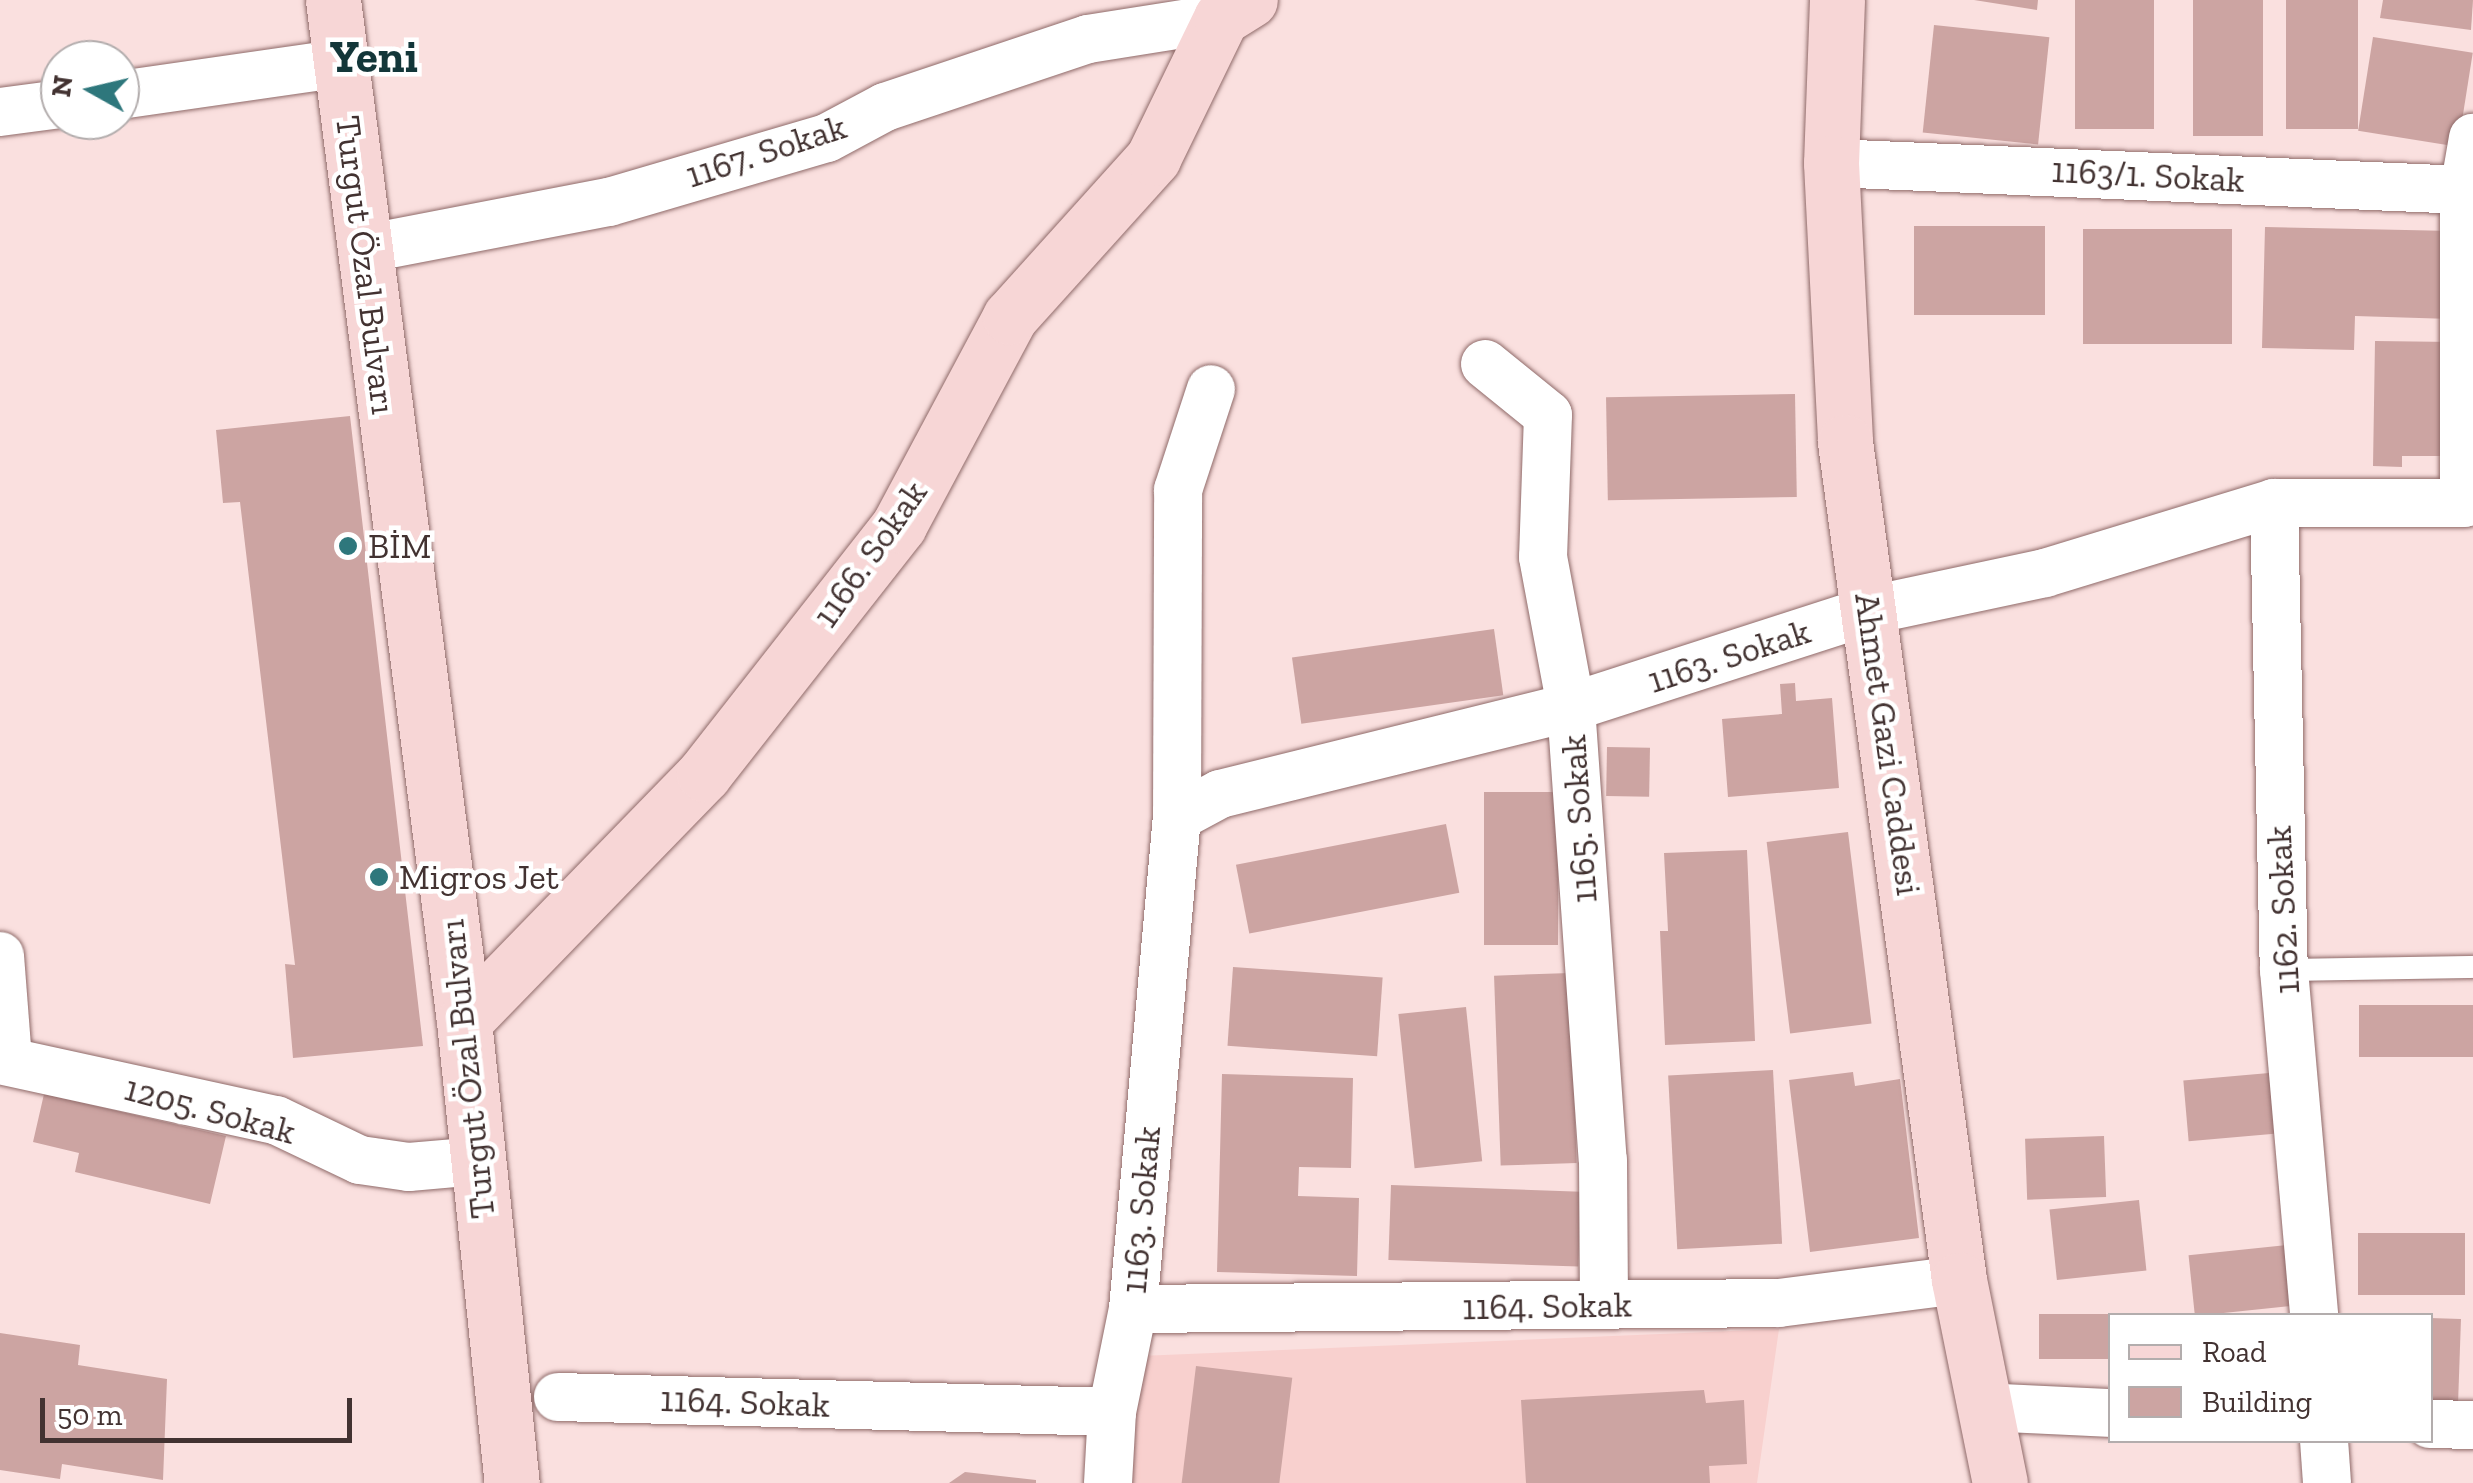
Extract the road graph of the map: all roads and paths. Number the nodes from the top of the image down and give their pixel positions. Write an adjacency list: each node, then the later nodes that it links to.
1 (333, 0): 4 (street, Turgut Özal Bulvarı)
2 (1836, 0): 9 (street, Ahmet Gazi Caddesi)
3 (1224, 6): 11 (street, 1167. Sokak); 21 (street, 1166. Sokak)
4 (341, 63): 5 (street); 11 (street, Turgut Özal Bulvarı)
5 (140, 92)
6 (40, 107): 7 (street)
7 (0, 112)
8 (2473, 138): 10 (street)
9 (1832, 163): 10 (street, 1163/1. Sokak); 15 (street, Ahmet Gazi Caddesi)
10 (2464, 190): 14 (street, 1163. Sokak)
11 (364, 250): 21 (street, Turgut Özal Bulvarı)
12 (1486, 364): 16 (street, 1165. Sokak)
13 (1210, 390): 17 (street, 1163. Sokak)
14 (2274, 503): 15 (street, 1163. Sokak); 20 (street, 1162. Sokak)
15 (1871, 610): 16 (street, 1163. Sokak); 24 (street, Ahmet Gazi Caddesi)
16 (1570, 707): 17 (street, 1163. Sokak); 25 (street, 1165. Sokak)
17 (1177, 817): 26 (street, 1163. Sokak)
18 (0, 956): 22 (street)
19 (2473, 967): 20 (lane)
20 (2284, 970): 27 (street, 1162. Sokak)
21 (464, 1021): 23 (street, Turgut Özal Bulvarı)
22 (4, 1060): 23 (street, 1205. Sokak)
23 (477, 1162): 35 (street, Turgut Özal Bulvarı)
24 (1959, 1280): 25 (street, 1164. Sokak); 29 (street, Ahmet Gazi Caddesi)
25 (1604, 1305): 26 (street, 1164. Sokak)
26 (1132, 1309): 30 (street, 1163. Sokak)
27 (2314, 1313)
28 (558, 1396): 30 (street, 1164. Sokak)
29 (1983, 1407): 31 (street); 37 (street, Ahmet Gazi Caddesi)
30 (1112, 1412): 36 (street, 1163. Sokak)
31 (2108, 1413)
32 (2433, 1424): 33 (street)
33 (2473, 1425)
34 (2324, 1443): 38 (street)
35 (512, 1483)
36 (1108, 1483)
37 (2000, 1483)
38 (2327, 1483)

